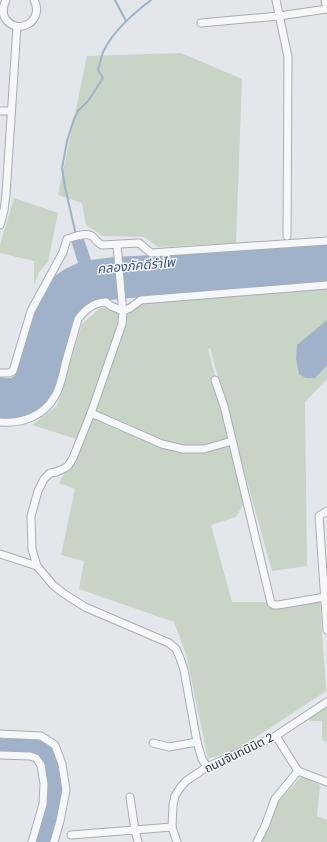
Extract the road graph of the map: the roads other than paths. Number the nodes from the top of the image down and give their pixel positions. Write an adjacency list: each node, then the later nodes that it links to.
1 (5, 0): 5 (street)
2 (276, 0): 6 (street)
3 (36, 1): 8 (street)
4 (326, 4): 6 (street)
5 (1, 11): 8 (street)
6 (279, 16): 7 (street); 12 (street)
7 (201, 23)
8 (17, 26): 10 (street)
9 (0, 110): 10 (street)
10 (11, 111): 11 (street)
11 (0, 225)
12 (287, 236)
13 (327, 241): 14 (street)
14 (118, 248): 16 (street); 17 (street)
15 (327, 285): 16 (street)
16 (123, 307): 19 (street); 20 (street)
17 (0, 373)
18 (215, 380): 21 (street)
19 (91, 413): 21 (street); 24 (street)
20 (0, 422)
21 (232, 441): 25 (street)
22 (327, 511): 25 (street)
23 (0, 554): 24 (street)
24 (37, 566): 30 (street)
25 (325, 597): 26 (street)
26 (327, 630)
27 (327, 702): 29 (street, ถนนจันทนิมิต 2)
28 (0, 734): 41 (street)
29 (276, 736): 33 (street, ถนนจันทนิมิต 2); 34 (street)
30 (197, 742): 31 (street); 33 (street)
31 (153, 743)
32 (0, 755): 40 (street)
33 (207, 767): 37 (street, ถนนจันทนิมิต 2)
34 (298, 771): 35 (street); 44 (street)
35 (327, 782)
36 (130, 797): 38 (street)
37 (172, 827): 38 (street); 43 (street, ถนนจันทนิมิต 2)
38 (135, 830): 39 (street); 42 (street)
39 (71, 835)
40 (32, 842)
41 (54, 842)
42 (138, 842)
43 (177, 842)
44 (257, 842)

